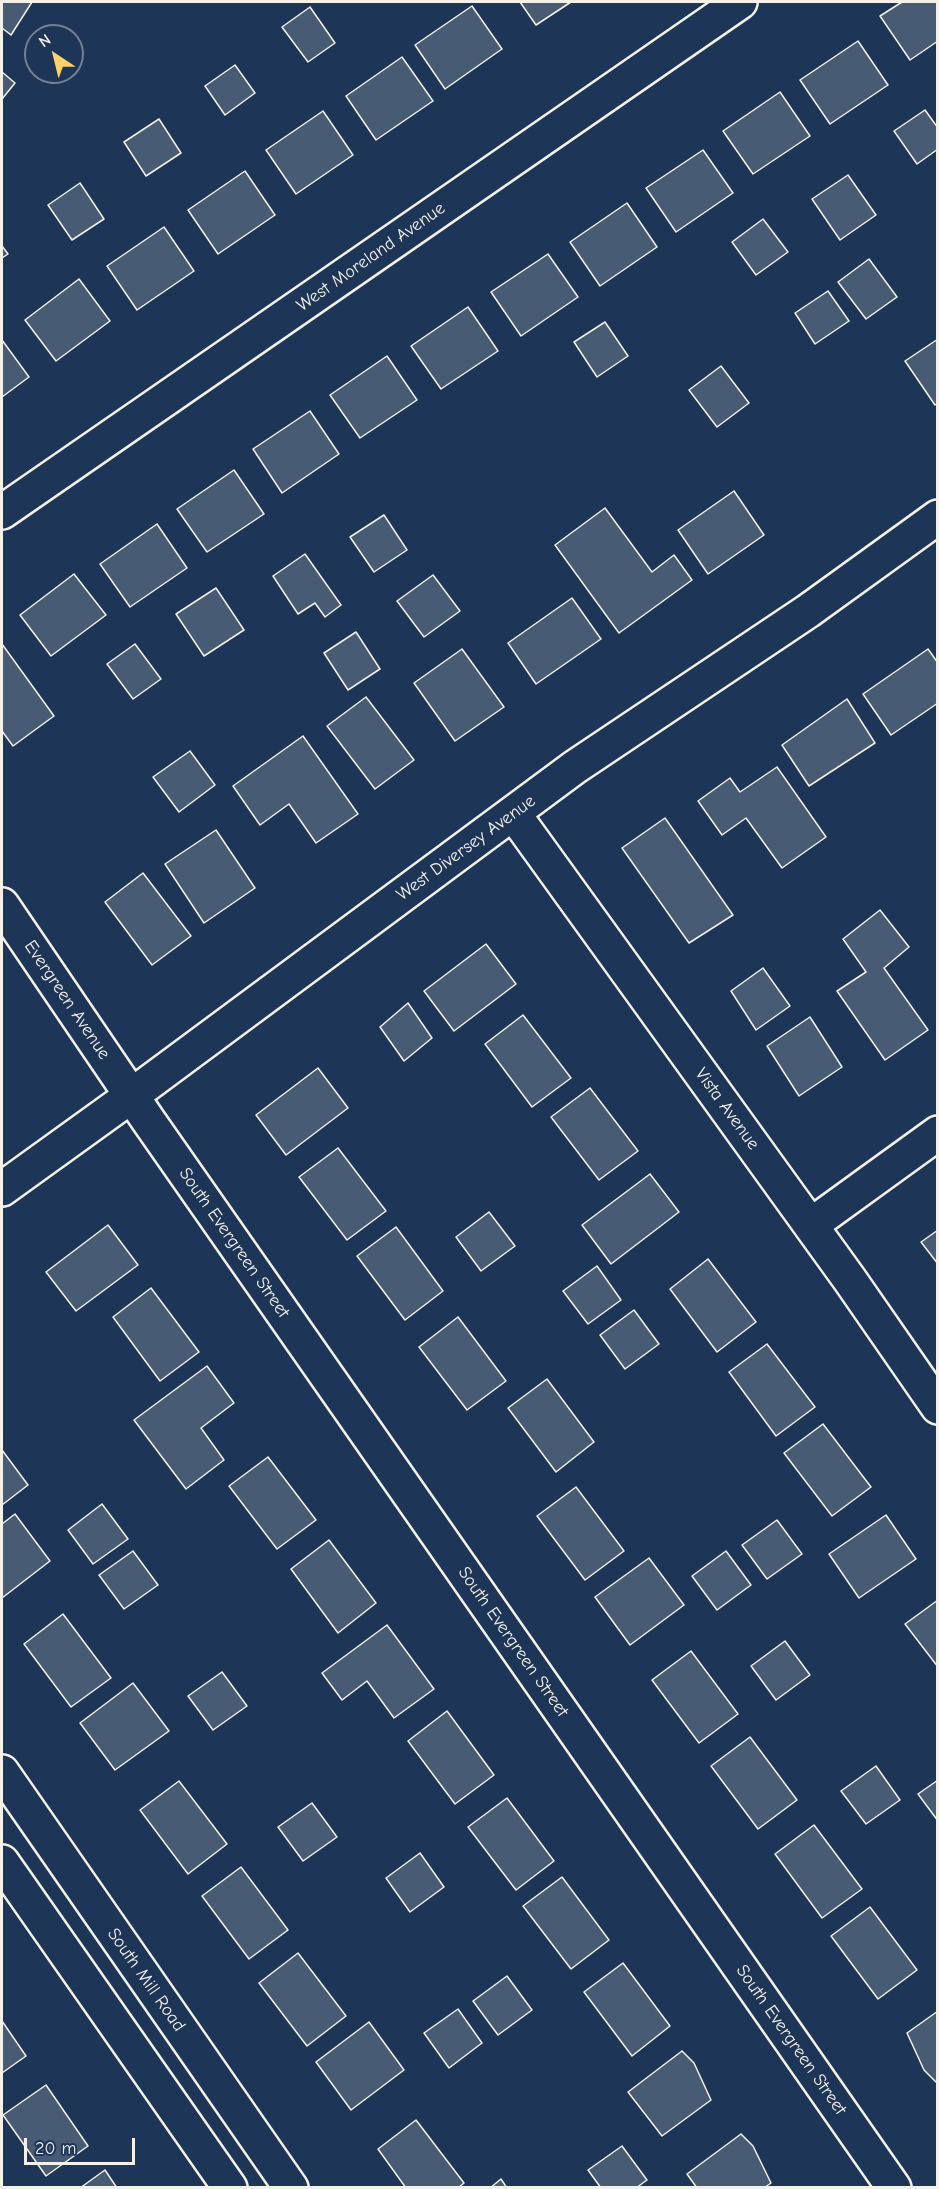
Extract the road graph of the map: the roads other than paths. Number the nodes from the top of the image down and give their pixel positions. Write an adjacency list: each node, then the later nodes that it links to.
1 (740, 2): 2 (street, West Moreland Avenue)
2 (2, 512)
3 (938, 516): 4 (street, West Diversey Avenue)
4 (513, 813): 6 (street, West Diversey Avenue); 9 (street, Vista Avenue)
5 (2, 905): 6 (street, Evergreen Avenue)
6 (132, 1096): 8 (street, West Diversey Avenue); 15 (street, South Evergreen Street)
7 (938, 1133): 9 (street)
8 (2, 1189)
9 (811, 1226): 10 (street, Vista Avenue)
10 (938, 1407)
11 (2, 1772): 14 (street, South Mill Road)
12 (2, 1862): 13 (street)
13 (230, 2187)
14 (291, 2187)
15 (894, 2187)

